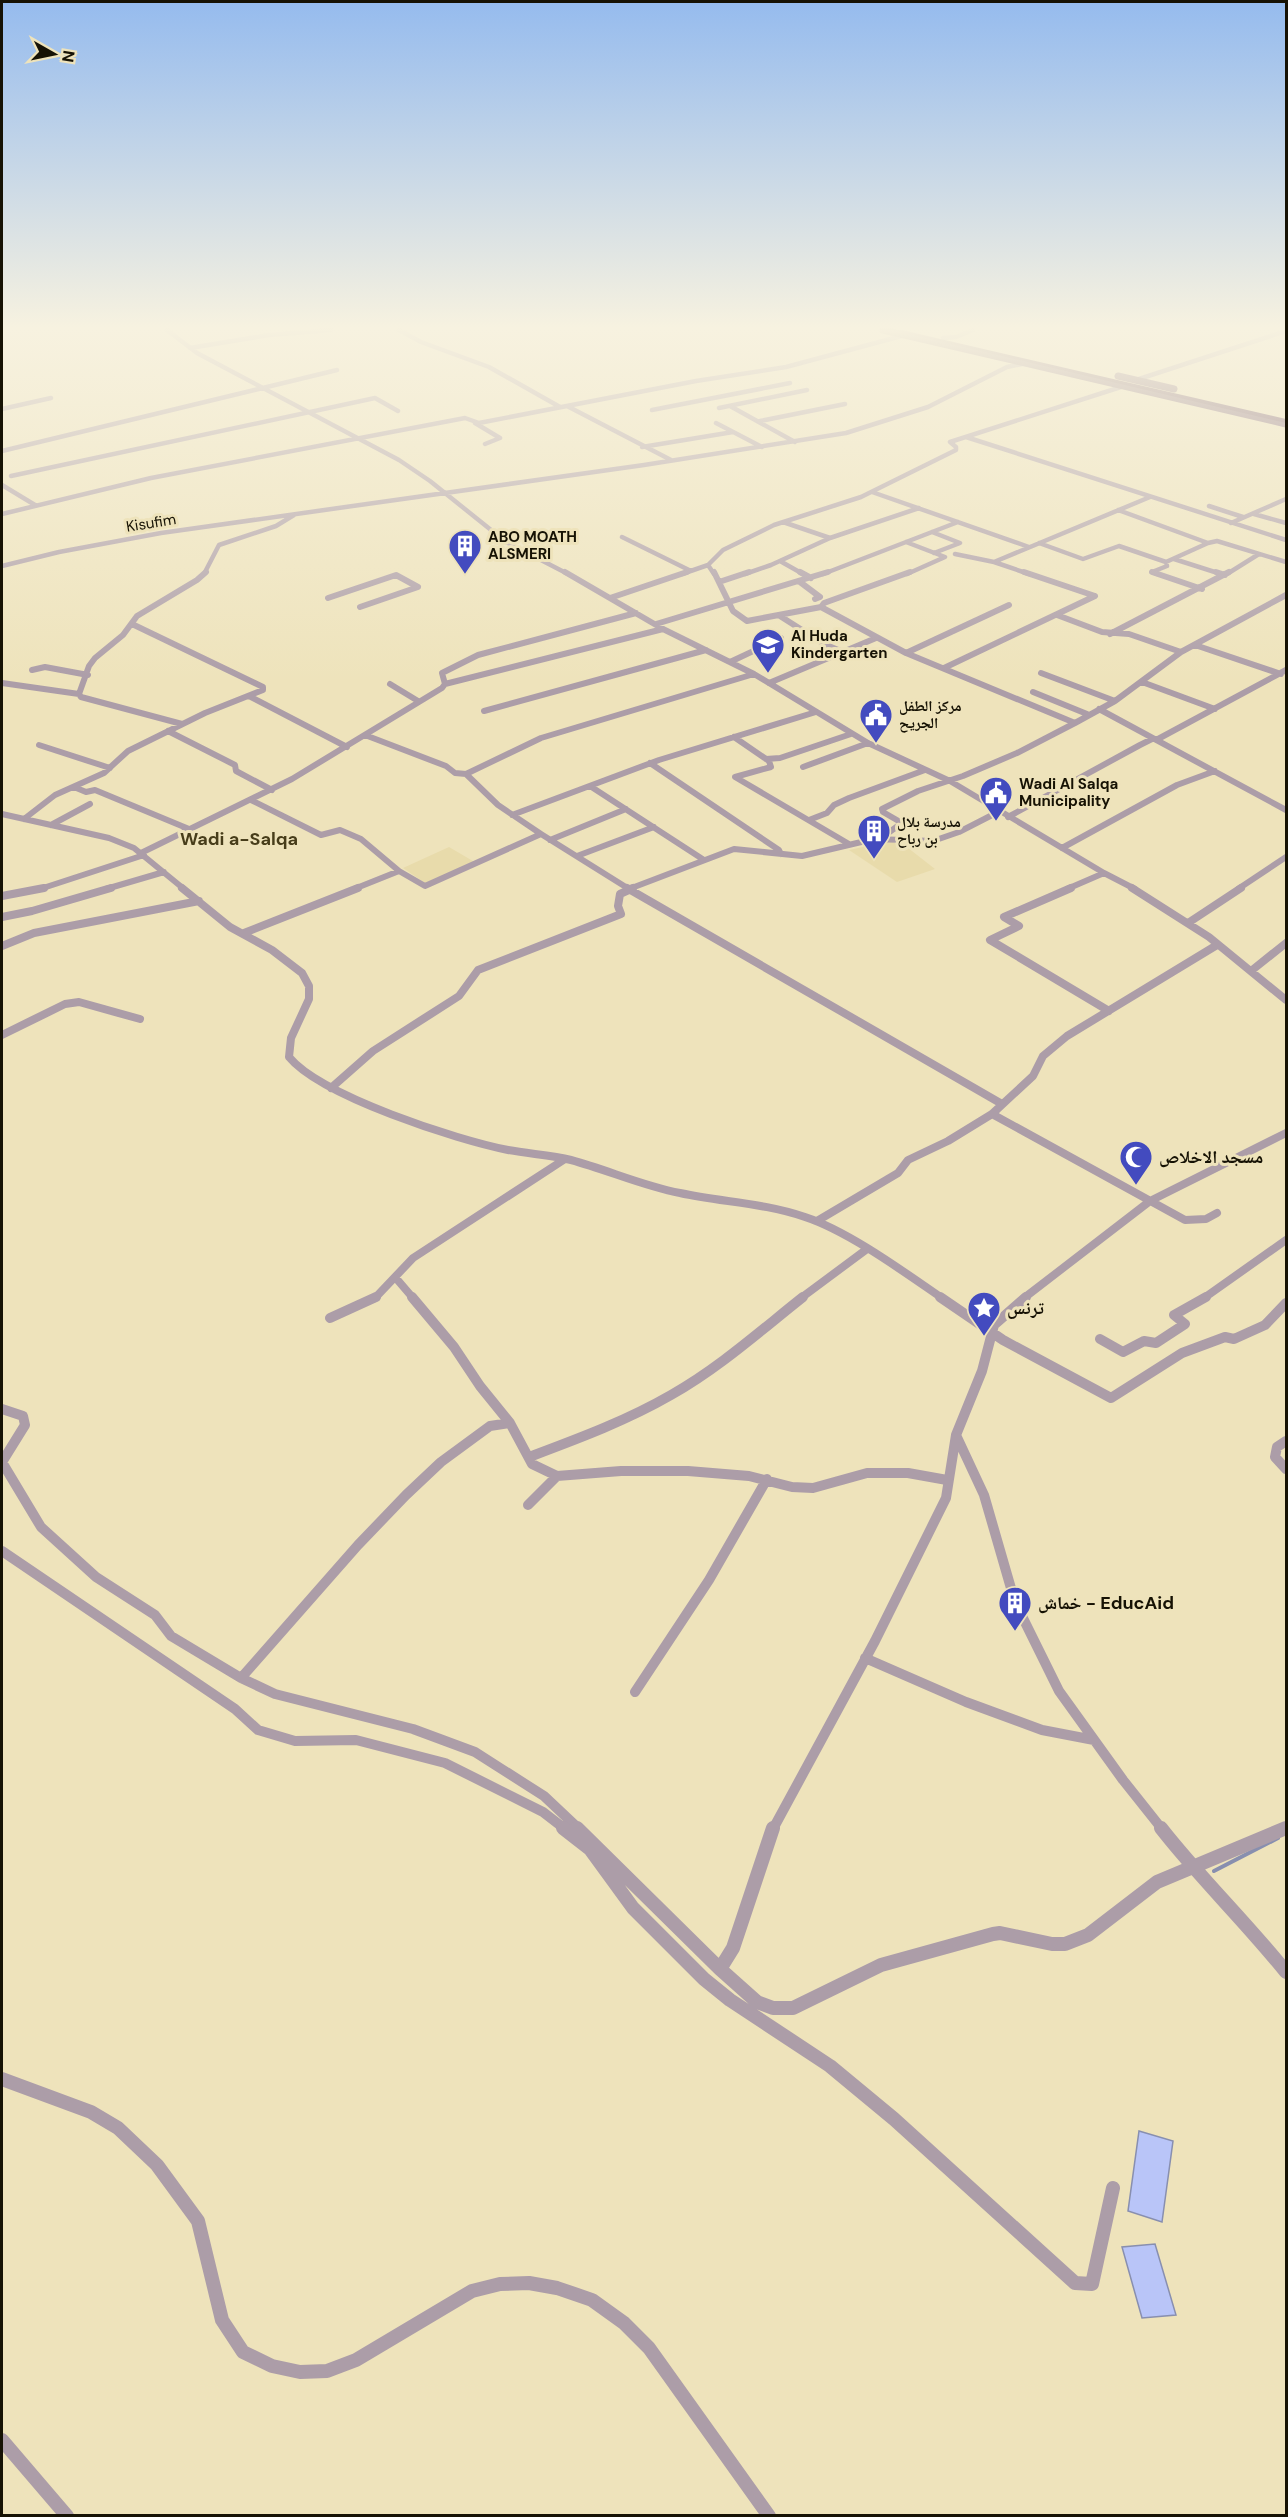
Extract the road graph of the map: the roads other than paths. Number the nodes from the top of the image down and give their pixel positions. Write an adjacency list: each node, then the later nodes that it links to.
1 (17, 447): 9 (street)
2 (144, 447): 11 (street)
3 (311, 447): 17 (street)
4 (376, 447): 14 (street)
5 (643, 447): 10 (street)
6 (759, 447): 10 (street, Kisufim)
7 (956, 447): 13 (street)
8 (998, 447): 15 (street)
9 (2, 451)
10 (671, 460): 14 (street, Kisufim)
11 (11, 476)
12 (2, 485): 17 (street)
13 (872, 492): 19 (street); 27 (street)
14 (444, 493): 23 (street, Kisufim); 58 (street)
15 (1150, 497): 20 (street); 29 (street)
16 (1287, 499): 21 (street)
17 (34, 505): 22 (street)
18 (1209, 506): 26 (street)
19 (919, 508): 28 (street); 34 (street)
20 (1118, 510): 37 (street); 38 (street)
21 (1262, 510): 24 (street); 25 (street)
22 (2, 514)
23 (296, 514): 49 (street, Kisufim); 67 (street)
24 (1254, 514): 26 (street); 30 (street)
25 (1287, 518)
26 (1241, 519): 29 (street); 32 (street)
27 (783, 522): 34 (street); 48 (street)
28 (958, 522): 31 (street); 39 (street)
29 (1232, 523): 35 (street)
30 (1287, 523)
31 (932, 532): 36 (street); 40 (street)
32 (1287, 535)
33 (622, 537): 50 (street)
34 (830, 538): 44 (street)
35 (1287, 540)
36 (906, 542): 40 (street); 52 (street)
37 (1039, 543): 39 (street); 46 (street)
38 (1208, 543): 42 (street); 43 (street)
39 (1029, 547): 45 (street)
40 (934, 553): 63 (street)
41 (955, 554): 45 (street)
42 (1259, 554): 47 (street); 51 (street)
43 (1174, 559): 46 (street); 51 (street)
44 (780, 561): 52 (street); 53 (street)
45 (994, 562): 65 (street)
46 (1166, 562): 55 (street)
47 (1287, 562)
48 (708, 565): 50 (street); 53 (street)
49 (2, 566)
50 (691, 571): 58 (street)
51 (1225, 574): 55 (street)
52 (811, 578): 54 (street)
53 (719, 582): 60 (street)
54 (800, 582): 59 (street); 60 (street)
55 (1202, 589): 70 (street)
56 (1287, 595): 73 (street)
57 (328, 598): 62 (street)
58 (610, 598): 64 (street)
59 (815, 599)
60 (729, 603): 66 (street); 68 (street)
61 (1009, 605): 77 (street)
62 (360, 607)
63 (821, 607): 66 (street); 72 (street)
64 (636, 613): 68 (street); 89 (street)
65 (1057, 615): 70 (street); 79 (street)
66 (780, 616): 75 (street)
67 (132, 624): 84 (street); 92 (street)
68 (656, 624): 69 (street)
69 (663, 628): 74 (street); 89 (street)
70 (1110, 634): 76 (street)
71 (781, 638): 78 (street)
72 (876, 638): 75 (street); 77 (street)
73 (1195, 645): 76 (street); 81 (street)
74 (706, 650): 78 (street); 97 (street)
75 (843, 652): 87 (street)
76 (1180, 652): 85 (street)
77 (906, 653): 79 (street)
78 (730, 662): 83 (street)
79 (944, 668): 100 (street)
80 (32, 670): 84 (street)
81 (1284, 672): 96 (street)
82 (1041, 673): 93 (street)
83 (754, 674): 87 (street); 116 (street)
84 (88, 675): 91 (street)
85 (1142, 682): 93 (street); 96 (street)
86 (2, 683): 91 (street)
87 (769, 683): 98 (street)
88 (390, 684): 94 (street)
89 (445, 684): 94 (street)
90 (1033, 692): 99 (street)
91 (79, 694): 101 (street)
92 (249, 696): 101 (street); 109 (street)
93 (1115, 700): 95 (street)
94 (418, 701): 104 (street)
95 (1099, 709): 99 (street); 106 (street)
96 (1215, 709): 106 (street)
97 (484, 711)
98 (816, 712): 103 (street); 105 (street)
99 (1087, 714): 100 (street)
100 (1075, 723): 117 (street)
101 (182, 724): 102 (street)
102 (168, 731): 113 (street); 120 (street)
103 (851, 734): 107 (street); 110 (street)
104 (365, 735): 109 (street); 116 (street)
105 (734, 737): 110 (street); 111 (street)
106 (1158, 739): 115 (street); 128 (street)
107 (868, 743): 112 (street); 114 (street)
108 (39, 745): 113 (street)
109 (347, 747): 120 (street)
110 (766, 759): 130 (street)
111 (650, 763): 118 (street); 140 (street)
112 (803, 767)
113 (110, 768): 119 (street)
114 (925, 770): 117 (street); 130 (street)
115 (1215, 771): 124 (street); 138 (street)
116 (466, 774): 127 (street)
117 (950, 781): 125 (street); 135 (street)
118 (590, 786): 123 (street); 127 (street)
119 (74, 787): 129 (street); 133 (street)
120 (272, 790): 121 (street)
121 (252, 800): 133 (street); 144 (street)
122 (90, 804): 131 (street)
123 (626, 809): 132 (street); 136 (street)
124 (1287, 810)
125 (1000, 811): 128 (street); 135 (street)
126 (2, 814): 129 (street)
127 (512, 815): 134 (street)
128 (1008, 817): 138 (street)
129 (24, 819): 131 (street)
130 (809, 820): 137 (street)
131 (51, 825): 139 (street)
132 (654, 827): 141 (street); 143 (street)
133 (189, 829): 139 (street)
134 (541, 834): 136 (street); 144 (street)
135 (881, 838): 137 (street)
136 (550, 840): 141 (street)
137 (849, 844): 140 (street)
138 (1062, 848): 146 (street)
139 (142, 854): 145 (street); 148 (street)
140 (781, 854): 143 (street)
141 (577, 856): 147 (street)
142 (1287, 857): 151 (street)
143 (704, 860): 147 (street)
144 (399, 871): 152 (street)
145 (164, 872): 149 (street); 150 (street)
146 (1104, 873): 151 (street); 158 (street)
147 (629, 889): 161 (street); 162 (street)
148 (2, 896)
149 (199, 901): 152 (street); 155 (street)
150 (2, 917)
151 (1188, 923): 154 (street)
152 (244, 933): 161 (street)
153 (1287, 943): 156 (street)
154 (1217, 945): 156 (street); 158 (street)
155 (2, 946)
156 (1251, 971): 157 (street)
157 (1287, 1000)
158 (1109, 1011): 162 (street)
159 (140, 1018): 160 (street)
160 (2, 1035)
161 (331, 1088): 165 (street)
162 (1002, 1104): 163 (street)
163 (992, 1114): 166 (street); 168 (street)
164 (1287, 1133): 166 (street)
165 (565, 1159): 168 (street); 171 (street)
166 (1150, 1201): 167 (street); 174 (street)
167 (1217, 1213)
168 (817, 1221): 170 (street)
169 (1287, 1240): 175 (street)
170 (867, 1249): 174 (street); 180 (street)
171 (395, 1277): 173 (street); 177 (street)
172 (1287, 1304): 174 (street)
173 (330, 1318)
174 (992, 1333): 178 (street)
175 (1100, 1339)
176 (2, 1409): 188 (street)
177 (510, 1423): 180 (street); 188 (street)
178 (956, 1435): 184 (street); 190 (street)
179 (1287, 1441): 181 (street)
180 (529, 1457): 182 (street)
181 (1287, 1469)
182 (557, 1476): 183 (street); 185 (street)
183 (767, 1479): 184 (street); 189 (street)
184 (947, 1480): 187 (street)
185 (528, 1505)
186 (2, 1551): 196 (street)
187 (865, 1658): 190 (street); 193 (street)
188 (241, 1678): 193 (street)
189 (635, 1692)
190 (1094, 1740): 192 (street)
191 (1287, 1828): 192 (street)
192 (1191, 1866): 193 (street); 194 (street)
193 (720, 1970)
194 (1287, 1972)
195 (2, 2079): 199 (street)
196 (1113, 2188)
197 (2, 2440): 198 (street)
198 (67, 2516)
199 (769, 2516)

